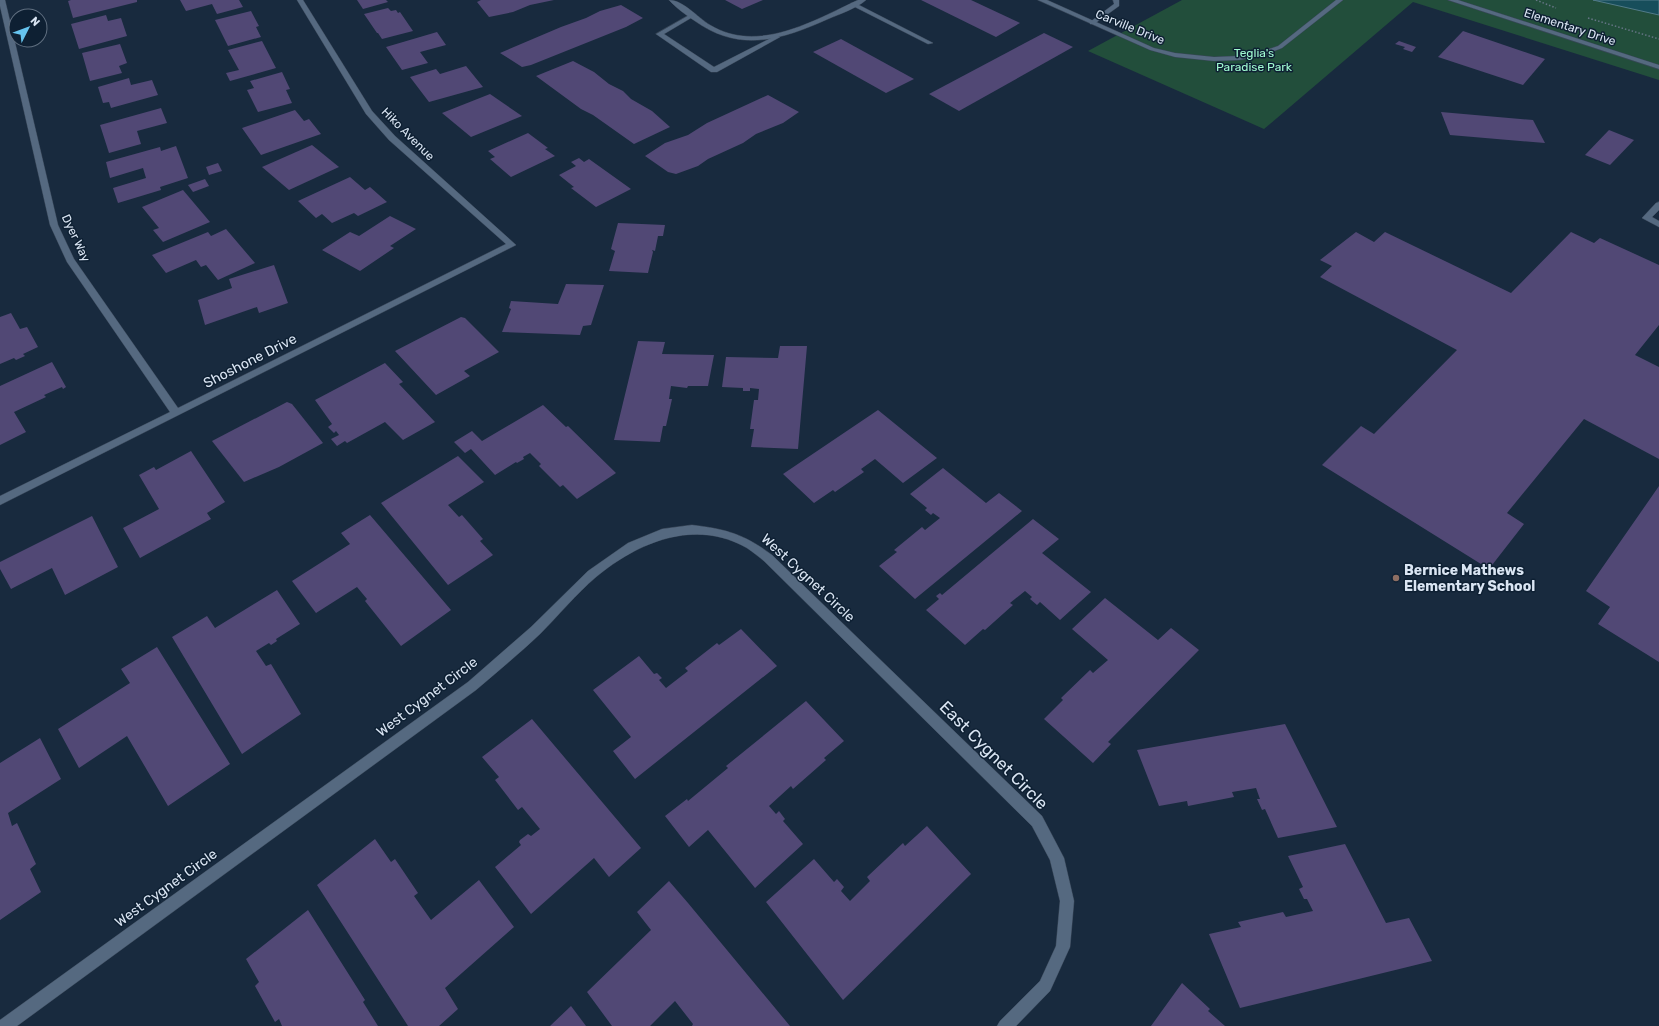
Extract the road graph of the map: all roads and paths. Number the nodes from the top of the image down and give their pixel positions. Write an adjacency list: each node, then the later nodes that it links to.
1 (2, 0): 22 (street, Dyer Way)
2 (300, 0): 21 (street, Hiko Avenue)
3 (672, 0): 12 (street)
4 (862, 0): 10 (street)
5 (1041, 0): 14 (street, Carville Drive)
6 (1116, 0): 14 (street)
7 (1340, 0): 14 (street, Carville Drive)
8 (1451, 0): 18 (street, Elementary Drive)
9 (1536, 0): 11 (path)
10 (853, 4): 15 (street); 17 (street)
11 (1558, 8)
12 (693, 15): 15 (street); 15 (street)
13 (1586, 18): 16 (path)
14 (1092, 24)
15 (777, 36)
16 (1659, 39)
17 (930, 43)
18 (1659, 67)
19 (1659, 205): 20 (street)
20 (1659, 224)
21 (512, 246): 22 (street, Shoshone Drive)
22 (176, 414): 23 (street, Shoshone Drive)
23 (0, 501)
24 (865, 653): 25 (street, West Cygnet Circle); 26 (street, East Cygnet Circle)
25 (4, 1026)
26 (1005, 1026)

